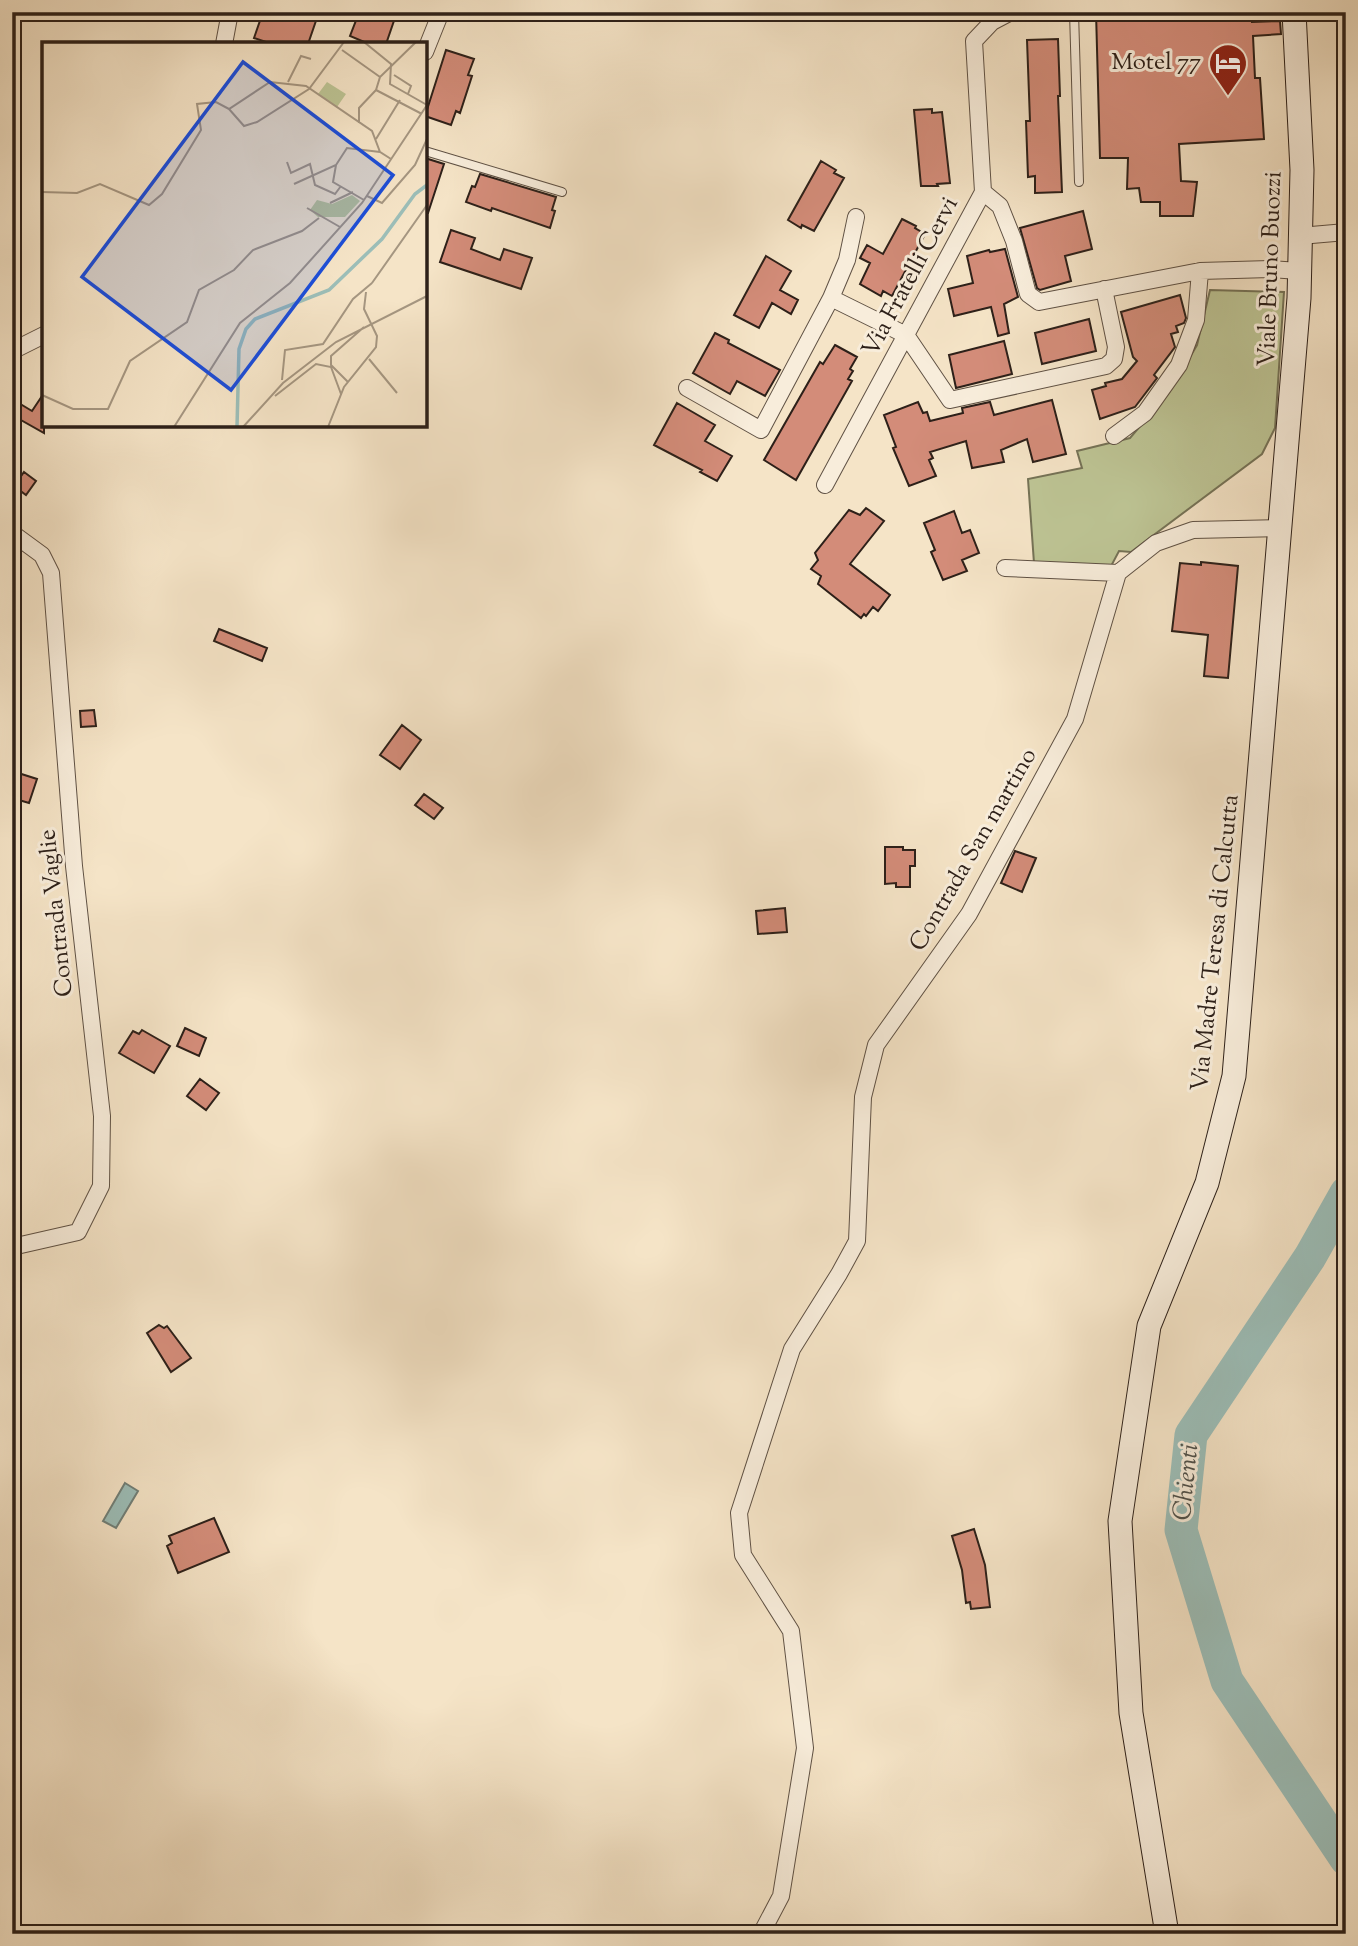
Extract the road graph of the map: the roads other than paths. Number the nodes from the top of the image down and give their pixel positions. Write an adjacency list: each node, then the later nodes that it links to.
1 (230, 12): 7 (street)
2 (442, 12): 8 (street)
3 (1011, 12): 6 (street, Via Fratelli Cervi)
4 (1074, 12): 10 (lane)
5 (1294, 12): 15 (main road, Viale Bruno Buozzi)
6 (992, 17): 12 (street, Via Fratelli Cervi)
7 (224, 42)
8 (427, 47)
9 (427, 152): 11 (lane)
10 (1079, 182)
11 (562, 192)
12 (983, 192): 18 (street); 20 (street, Via Fratelli Cervi)
13 (856, 217): 19 (street)
14 (1346, 232): 15 (street)
15 (1300, 236): 17 (main road, Viale Bruno Buozzi)
16 (1200, 271): 17 (street); 18 (street); 24 (street)
17 (1299, 271): 26 (main road, Viale Bruno Buozzi)
18 (1104, 289): 20 (street)
19 (831, 298): 20 (street); 23 (street)
20 (906, 335): 25 (street, Via Fratelli Cervi)
21 (42, 336): 22 (street)
22 (12, 351)
23 (687, 388)
24 (1114, 436)
25 (825, 485)
26 (1281, 528): 29 (street); 32 (main road, Via Madre Teresa di Calcutta)
27 (12, 533): 30 (street, Contrada Vaglie)
28 (1005, 568): 29 (street)
29 (1118, 573): 31 (street, Contrada San martino)
30 (12, 1247)
31 (761, 1934)
32 (1167, 1934)

